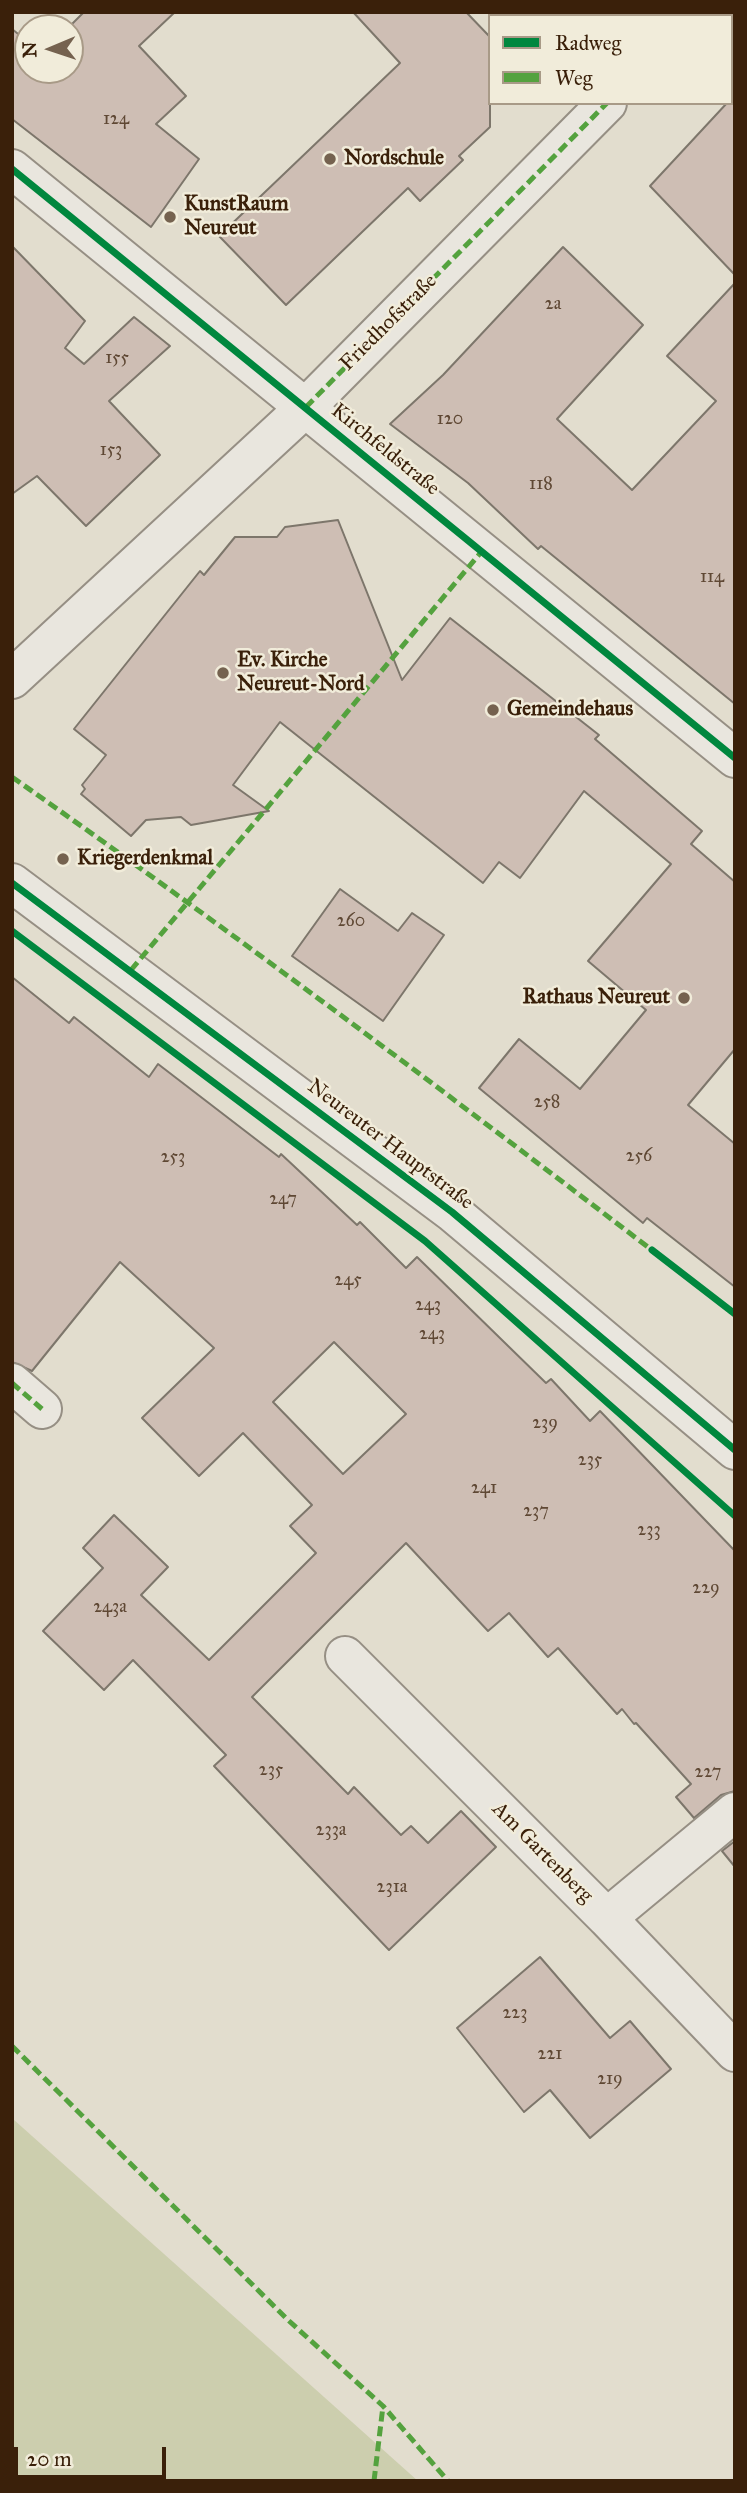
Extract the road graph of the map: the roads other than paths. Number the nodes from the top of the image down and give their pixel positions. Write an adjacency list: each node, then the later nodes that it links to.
1 (605, 105): 3 (street, Friedhofstraße)
2 (12, 169): 3 (street, Kirchfeldstraße)
3 (306, 407): 4 (street, Friedhofstraße); 5 (street, Kirchfeldstraße)
4 (12, 679)
5 (735, 758)
6 (12, 883): 9 (street, Neureuter Hauptstraße)
7 (12, 1383): 8 (street)
8 (42, 1409)
9 (735, 1450)
10 (345, 1656): 12 (street, Am Gartenberg)
11 (735, 1812): 12 (street)
12 (607, 1918): 13 (street, Am Gartenberg)
13 (728, 2033)

